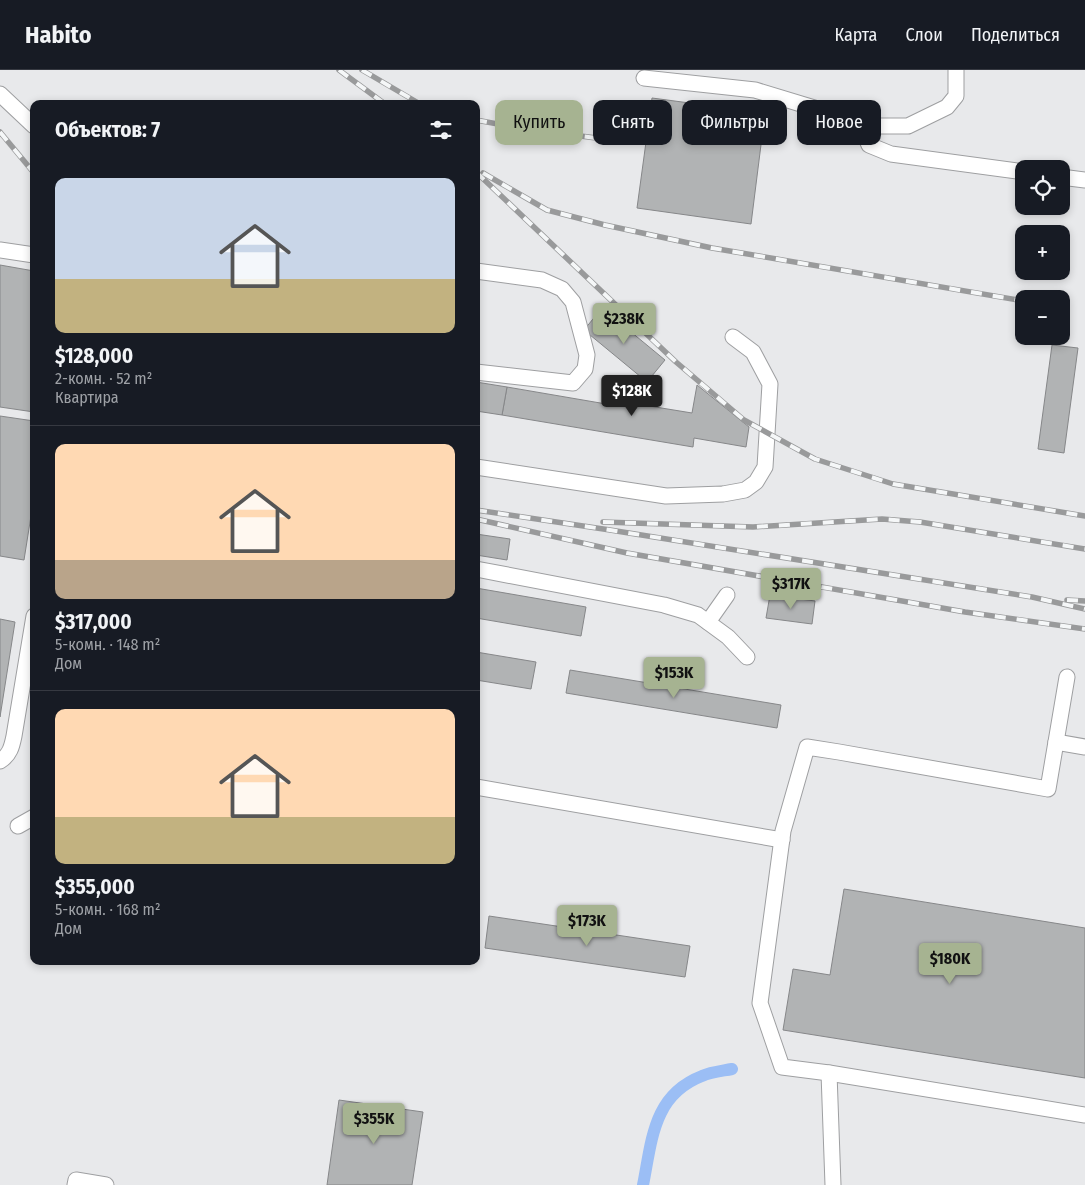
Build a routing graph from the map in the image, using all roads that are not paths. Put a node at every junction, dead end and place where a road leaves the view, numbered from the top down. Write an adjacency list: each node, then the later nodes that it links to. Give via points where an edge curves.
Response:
1 (956, 70): 6 (lane, via 956,96 947,107 908,126)
2 (644, 78): 4 (lane, via 755,90)
3 (0, 94): 5 (lane)
4 (797, 103)
5 (30, 122)
6 (881, 126)
7 (869, 145): 8 (lane, via 891,154)
8 (1015, 171)
9 (1070, 178): 10 (lane)
10 (1085, 180)
11 (0, 250): 12 (lane)
12 (30, 254)
13 (480, 272): 15 (lane, via 542,280 562,289 573,302 587,355 585,369 573,383)
14 (734, 337): 16 (lane, via 753,352 770,384 765,467 756,482 745,490 666,496)
15 (480, 372)
16 (480, 468)
17 (480, 570): 19 (lane, via 664,605 698,615)
18 (727, 595): 19 (lane)
19 (708, 622): 21 (lane)
20 (30, 640): 25 (lane, via 11,750)
21 (747, 657)
22 (1066, 677): 23 (lane)
23 (1056, 742): 24 (lane); 29 (lane, via 1048,789 807,748)
24 (1085, 747)
25 (0, 761)
26 (480, 787): 29 (lane)
27 (30, 819): 28 (lane)
28 (18, 826)
29 (782, 840): 30 (lane, via 760,1003 782,1067)
30 (829, 1073): 31 (lane); 34 (lane)
31 (1085, 1115)
32 (75, 1185): 33 (lane, via 76,1180)
33 (106, 1185)
34 (833, 1185)

